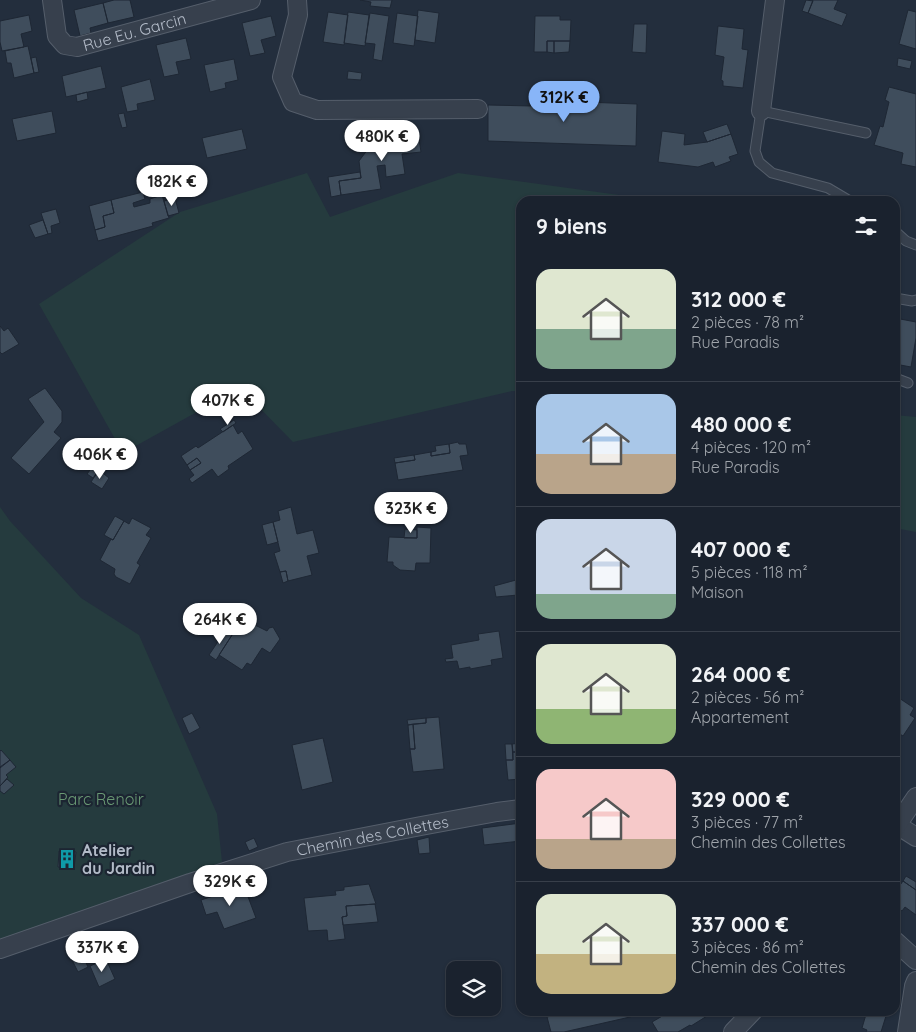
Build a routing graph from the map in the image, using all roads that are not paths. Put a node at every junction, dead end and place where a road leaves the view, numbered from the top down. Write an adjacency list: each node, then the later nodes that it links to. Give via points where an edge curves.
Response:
1 (52, 0): 2 (street, Rue Eu. Garcin, via 57,36 65,46 77,47)
2 (251, 0)
3 (297, 0): 5 (street, via 298,15 282,77 293,102 317,110)
4 (775, 0): 6 (street)
5 (478, 109)
6 (761, 111): 7 (lane); 8 (lane, via 755,151 759,162 772,173 828,188)
7 (866, 133)
8 (842, 196)
9 (900, 235): 10 (lane)
10 (916, 245)
11 (900, 299): 12 (lane)
12 (916, 300)
13 (900, 380): 14 (lane)
14 (908, 383)
15 (916, 797): 17 (street)
16 (516, 810): 21 (street, Chemin des Collettes, via 287,852)
17 (900, 820)
18 (900, 828): 19 (street)
19 (916, 837)
20 (900, 946): 22 (street)
21 (0, 949)
22 (916, 960)
23 (916, 981): 26 (street)
24 (748, 1016): 25 (street)
25 (733, 1032)
26 (907, 1032)

